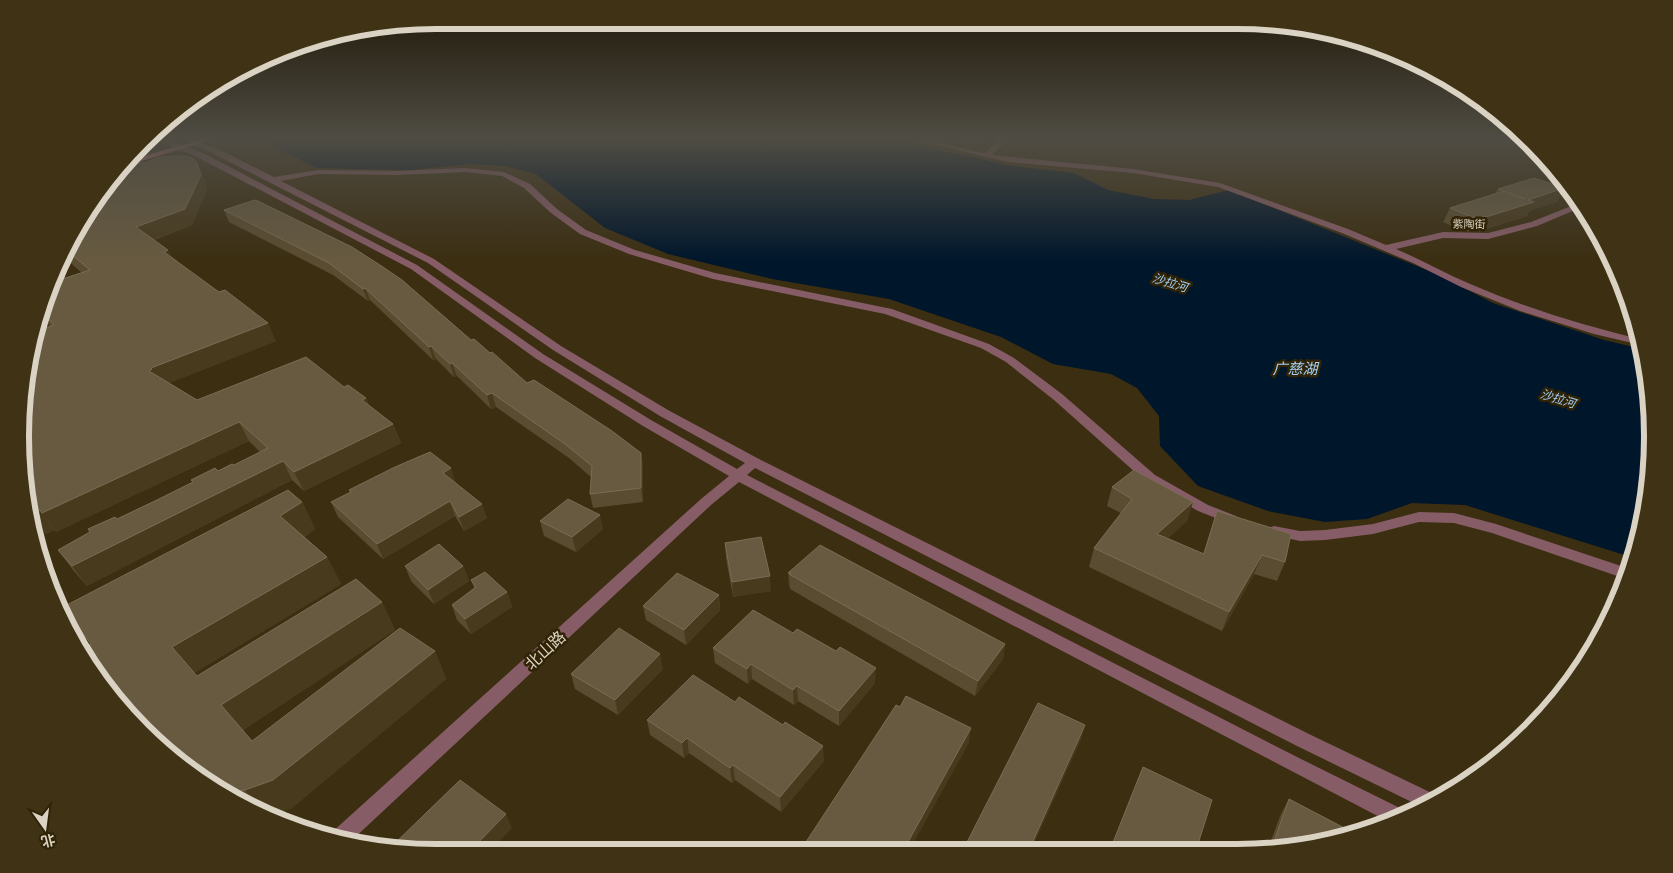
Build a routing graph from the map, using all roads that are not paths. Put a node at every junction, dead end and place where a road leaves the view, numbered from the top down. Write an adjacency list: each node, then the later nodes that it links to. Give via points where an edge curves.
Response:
1 (253, 180): 9 (street, via 414,267 572,378)
2 (274, 180): 8 (street, via 430,261 557,348 664,413)
3 (518, 180): 10 (street, via 583,232 632,252 713,276 888,311 985,346 1010,360 1058,397 1150,478 1203,508)
4 (1192, 180): 6 (street, via 1234,189)
5 (1574, 207): 6 (street, 紫陶街, via 1534,224 1488,236 1443,235)
6 (1384, 248): 7 (street, via 1524,309)
7 (1632, 340)
8 (754, 462): 9 (street, 北山路); 13 (street)
9 (739, 475): 14 (street); 15 (street, 北山路)
10 (1240, 521)
11 (1265, 529): 12 (street, via 1300,536 1325,535 1372,529 1419,517 1454,518)
12 (1621, 572)
13 (1424, 798)
14 (1392, 813)
15 (345, 833)

